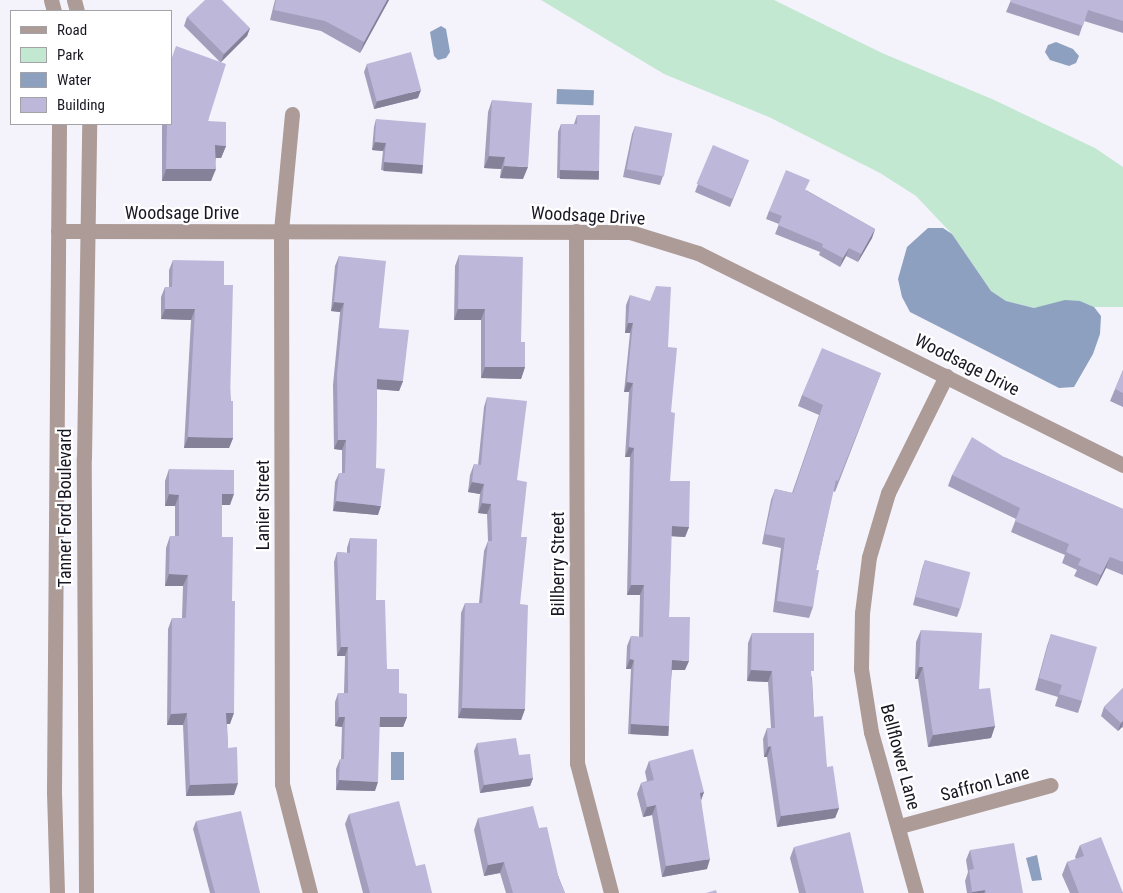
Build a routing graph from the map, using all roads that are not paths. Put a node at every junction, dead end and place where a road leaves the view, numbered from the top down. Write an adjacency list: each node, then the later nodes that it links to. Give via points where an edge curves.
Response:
1 (292, 114): 7 (street, Lanier Street)
2 (59, 125): 4 (street, Tanner Ford Boulevard)
3 (89, 125): 6 (street, Tanner Ford Boulevard)
4 (58, 231): 6 (street, Woodsage Drive); 12 (street, Tanner Ford Boulevard, via 54,773)
5 (576, 231): 7 (street, Woodsage Drive); 8 (street, Woodsage Drive, via 630,232 698,252); 15 (street, Billberry Street, via 577,763)
6 (88, 232): 7 (street, Woodsage Drive); 13 (street, Tanner Ford Boulevard, via 84,458)
7 (281, 232): 14 (street, Lanier Street, via 282,784)
8 (946, 376): 9 (street, Woodsage Drive); 11 (street, Bellflower Lane, via 888,494 869,556 862,613 861,669 871,732)
9 (1123, 465)
10 (1051, 785): 11 (street, Saffron Lane)
11 (900, 826): 16 (street, Bellflower Lane)
12 (57, 893)
13 (86, 893)
14 (310, 893)
15 (611, 893)
16 (916, 893)

